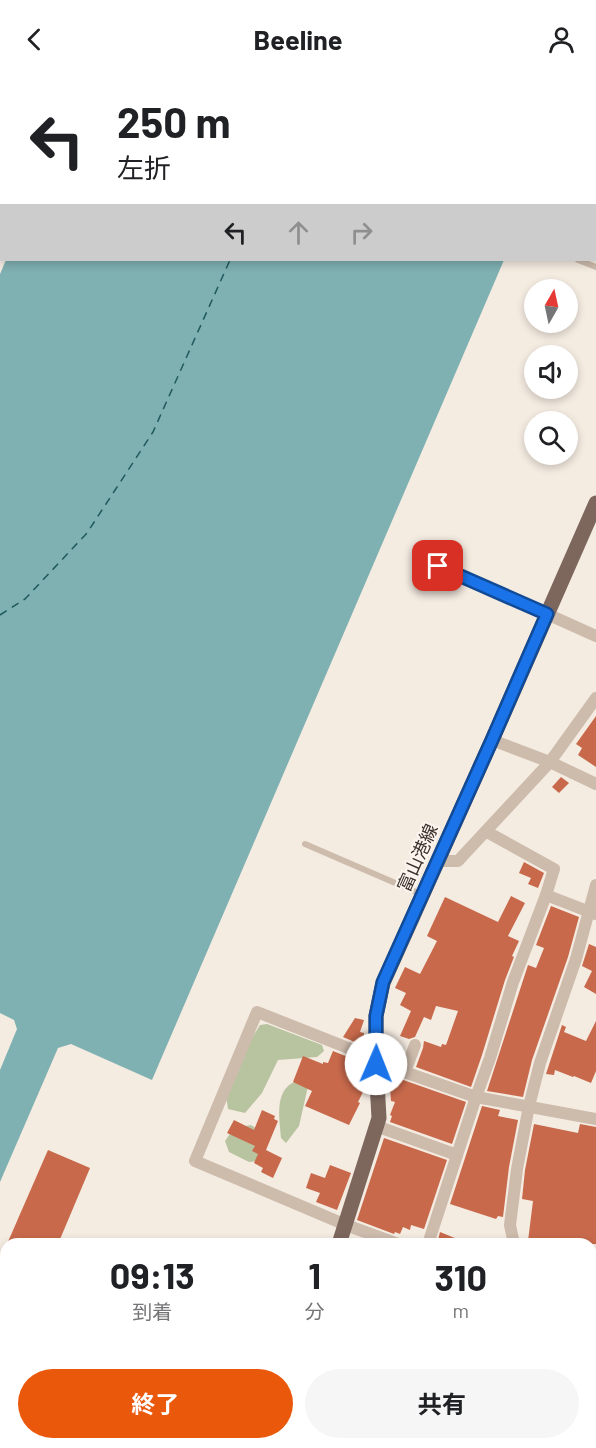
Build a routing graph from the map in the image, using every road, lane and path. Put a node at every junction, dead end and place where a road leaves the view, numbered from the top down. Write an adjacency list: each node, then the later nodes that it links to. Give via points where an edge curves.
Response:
1 (581, 261): 2 (lane)
2 (596, 267)
3 (596, 503): 5 (main road, 富山港線)
4 (438, 566): 5 (lane)
5 (547, 614): 6 (street); 8 (main road, 富山港線)
6 (596, 636)
7 (596, 698): 9 (street)
8 (492, 740): 9 (street); 13 (main road, 富山港線)
9 (550, 762): 10 (street); 11 (street)
10 (596, 784)
11 (487, 832): 13 (street, via 458,861); 16 (street, via 554,869)
12 (305, 844): 15 (lane)
13 (438, 861): 15 (main road, 富山港線)
14 (596, 885): 17 (street)
15 (423, 895): 19 (main road, 富山港線, via 383,982 376,1016)
16 (546, 895): 17 (street); 21 (street)
17 (593, 913): 22 (street, via 540,1063)
18 (415, 1045): 20 (street)
19 (376, 1061): 20 (street); 24 (main road, 富山港線); 26 (street, via 257,1012 195,1161)
20 (405, 1072): 21 (street)
21 (476, 1097): 22 (street); 25 (street)
22 (529, 1106): 23 (street); 30 (street, via 510,1225)
23 (596, 1119)
24 (376, 1126): 25 (street); 26 (main road, 富山港線)
25 (457, 1155): 29 (street)
26 (346, 1225): 27 (main road, 富山港線); 28 (street)
27 (341, 1238)
28 (382, 1238)
29 (430, 1238)
30 (513, 1238)

